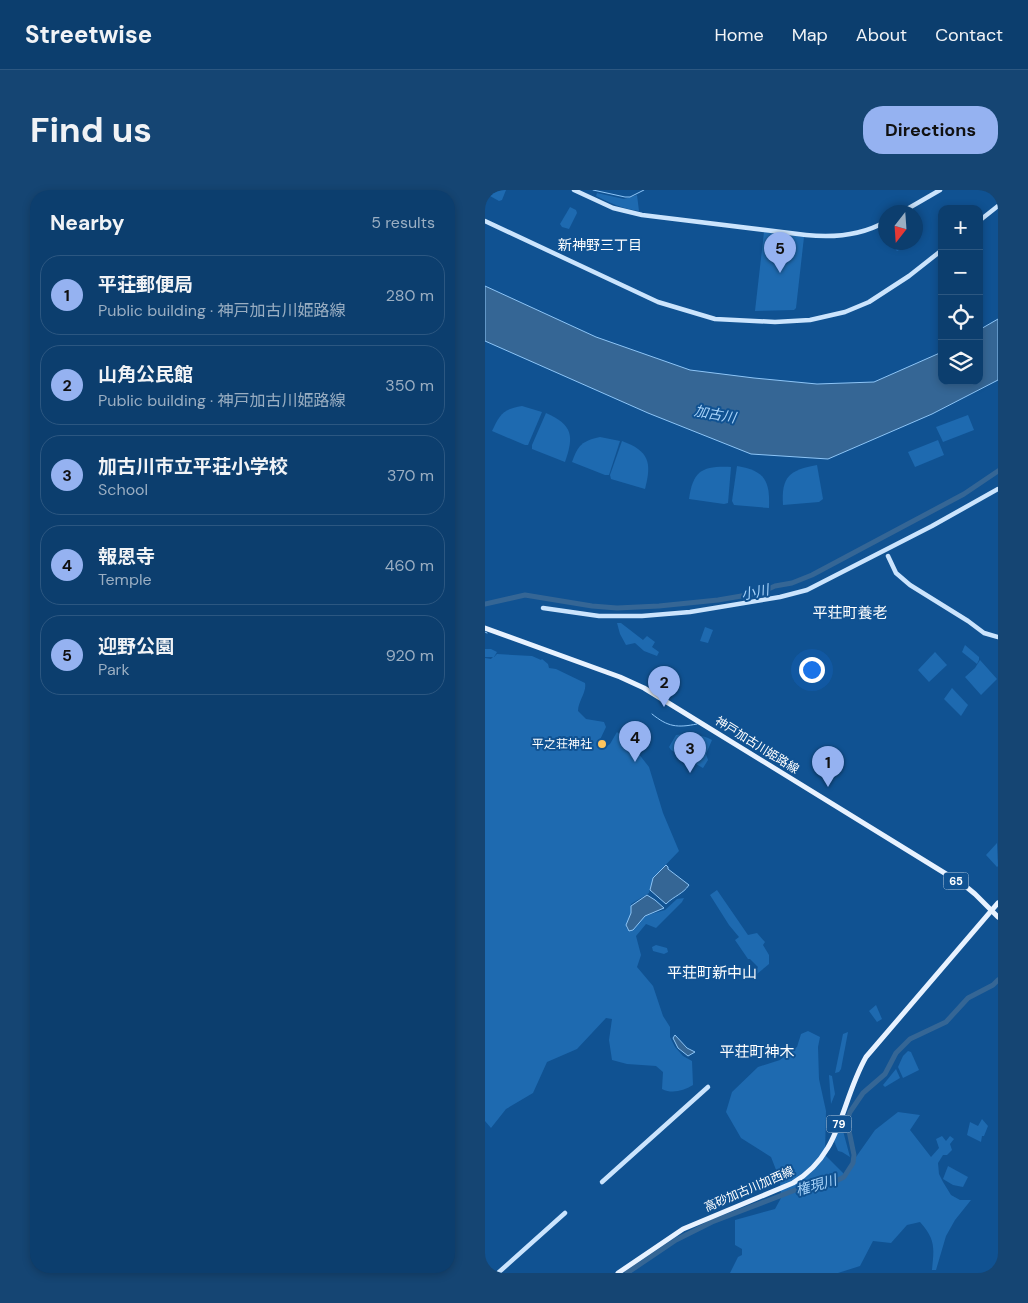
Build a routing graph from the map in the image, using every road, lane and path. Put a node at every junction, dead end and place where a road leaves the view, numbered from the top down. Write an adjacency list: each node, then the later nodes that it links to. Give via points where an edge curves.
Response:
1 (574, 190): 7 (street, via 613,208 642,215 824,237 845,236)
2 (941, 190): 3 (street)
3 (914, 205)
4 (998, 206): 5 (street)
5 (983, 218)
6 (485, 222): 8 (street, via 658,302 715,319 775,322 811,320 845,312 869,302 901,282)
7 (878, 225)
8 (938, 253)
9 (998, 488): 11 (street, via 807,590 690,612 642,616 599,616)
10 (888, 556): 13 (street, via 896,573 909,585 984,633)
11 (543, 608)
12 (485, 628): 15 (main road, 神戸加古川姫路線 / 65, via 644,688 964,885)
13 (998, 637)
14 (998, 903): 15 (main road, 高砂加古川加西線 / 79)
15 (993, 910): 16 (main road, 神戸加古川姫路線 / 65); 21 (main road, 高砂加古川加西線 / 79, via 866,1057 834,1139 817,1165 793,1183 683,1228)
16 (998, 916)
17 (708, 1087): 18 (street)
18 (602, 1182)
19 (565, 1213): 20 (street)
20 (498, 1273)
21 (618, 1273)

